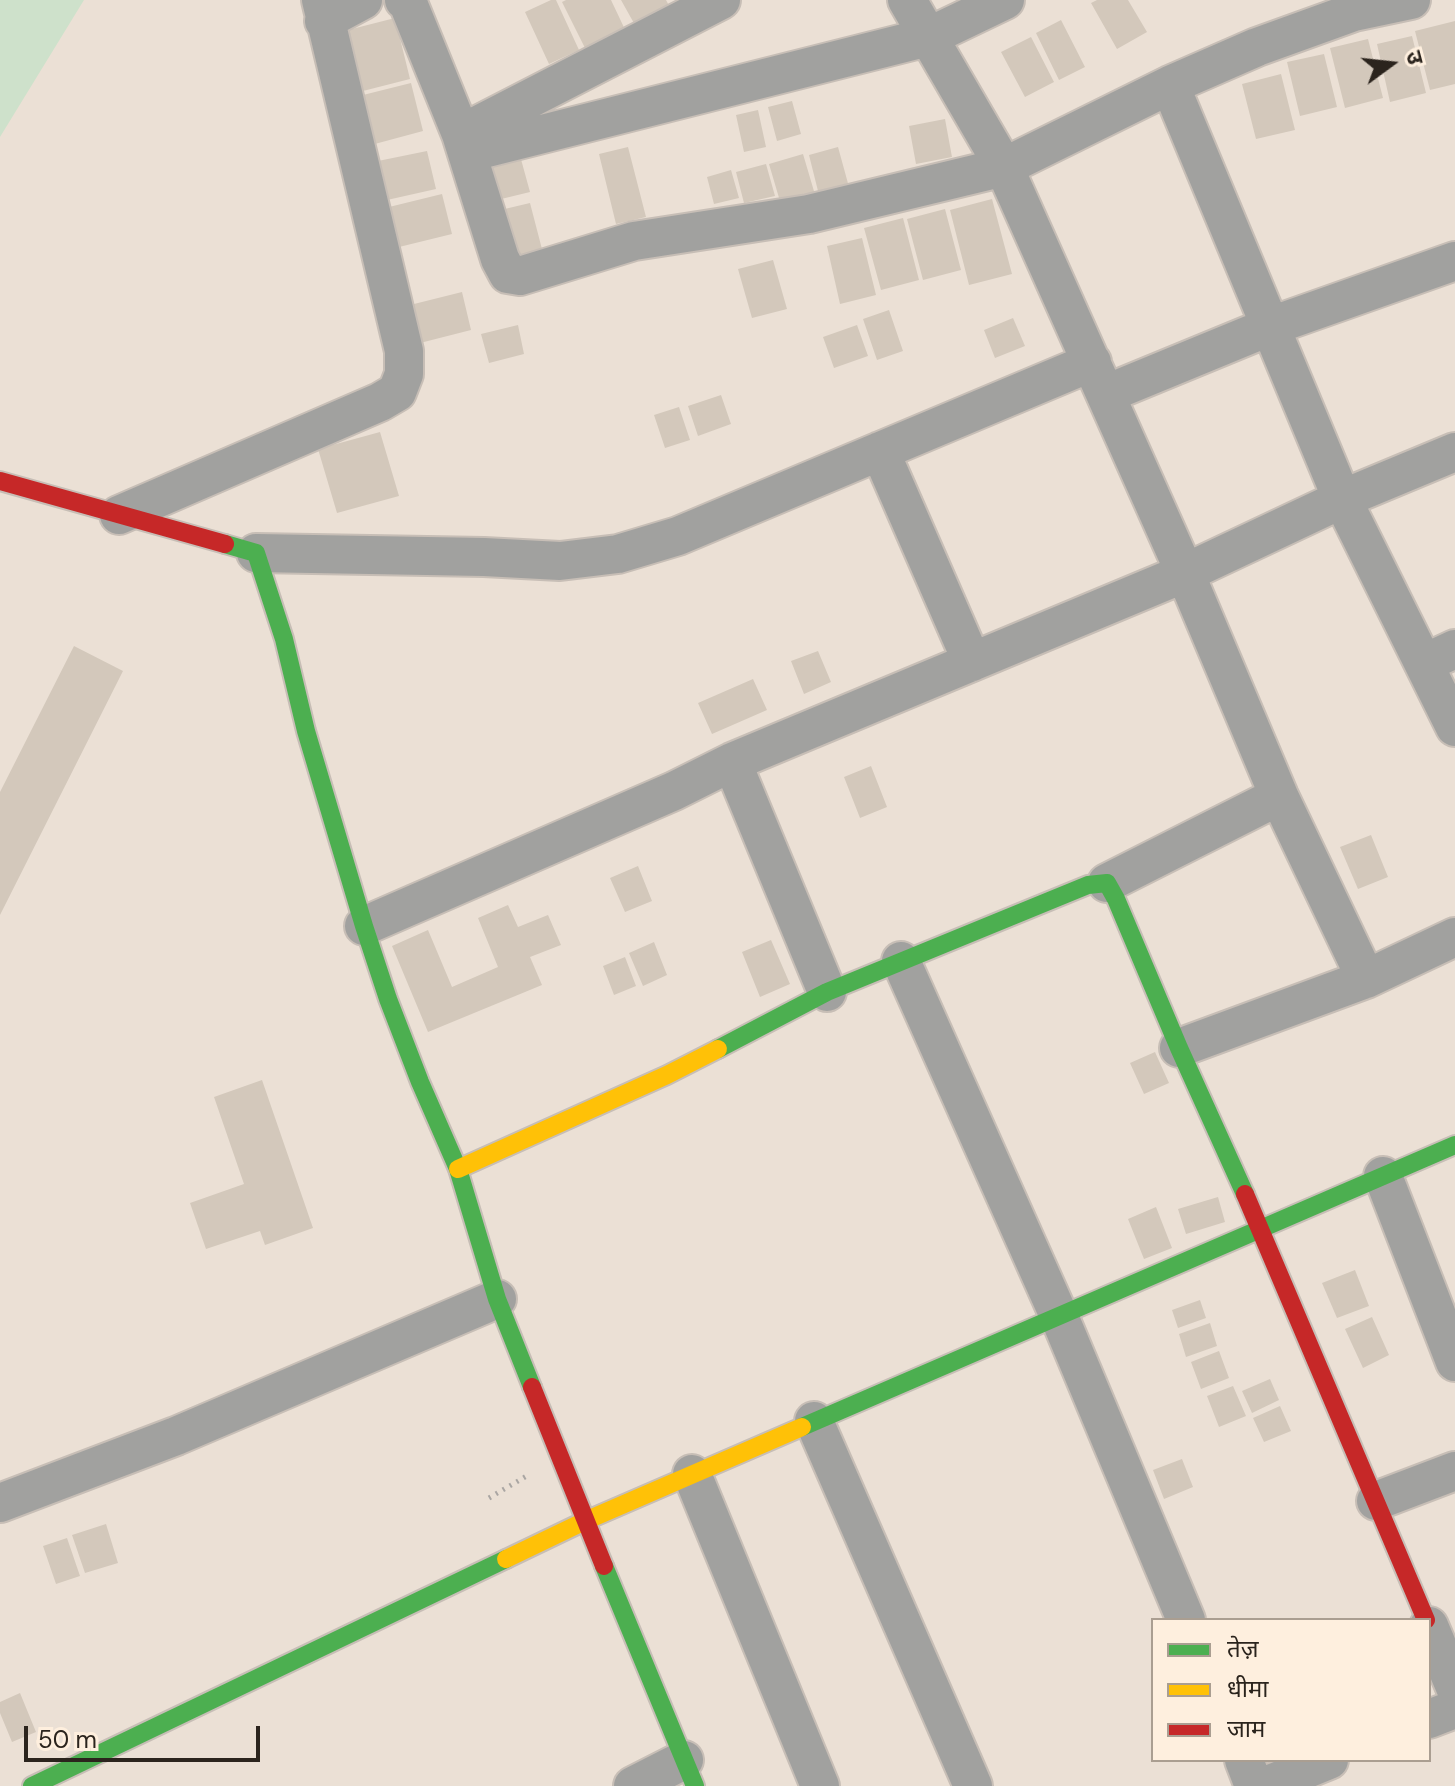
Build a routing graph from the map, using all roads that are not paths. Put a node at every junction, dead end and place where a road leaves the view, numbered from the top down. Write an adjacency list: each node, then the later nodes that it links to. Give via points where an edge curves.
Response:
1 (363, 0): 7 (street)
2 (404, 0): 10 (street)
3 (721, 0): 10 (street)
4 (907, 0): 8 (street)
5 (1005, 0): 8 (street)
6 (1411, 0): 9 (street, via 1354,12)
7 (323, 10): 19 (street, via 404,351 397,392)
8 (928, 37): 10 (street); 11 (street)
9 (1170, 85): 11 (street); 13 (street)
10 (464, 144): 11 (street, via 500,259 508,274 520,276 634,241 809,214)
11 (1004, 167): 14 (street)
12 (1455, 261): 13 (street)
13 (1271, 326): 14 (street); 18 (street)
14 (1099, 378): 15 (street); 21 (street)
15 (880, 451): 20 (street, via 678,536 618,554 560,561); 23 (street)
16 (1455, 452): 18 (street)
17 (0, 481): 19 (street)
18 (1342, 499): 21 (street); 22 (street)
19 (119, 515): 20 (street)
20 (256, 553): 28 (street)
21 (1185, 573): 23 (street); 26 (street)
22 (1440, 656): 24 (street)
23 (972, 662): 25 (street)
24 (1455, 727)
25 (732, 762): 28 (street); 32 (street)
26 (1279, 796): 27 (street); 31 (street)
27 (1107, 883): 30 (street, via 1088,885); 33 (street)
28 (364, 926): 35 (street, via 415,1069)
29 (1455, 937): 31 (street)
30 (901, 961): 32 (street); 39 (street)
31 (1366, 979): 33 (street)
32 (827, 992): 35 (street, via 667,1075)
33 (1179, 1048): 37 (street)
34 (1455, 1145): 36 (street)
35 (458, 1169): 38 (street)
36 (1383, 1176): 37 (street); 40 (street)
37 (1261, 1229): 39 (street); 44 (street)
38 (497, 1299): 45 (street, via 176,1436); 46 (street)
39 (1059, 1316): 41 (street); 47 (street)
40 (1455, 1362)
41 (814, 1421): 43 (street); 58 (street)
42 (1455, 1471): 44 (street)
43 (692, 1474): 46 (street); 57 (street)
44 (1376, 1501): 48 (street)
45 (0, 1503)
46 (585, 1521): 54 (street); 55 (street)
47 (1185, 1618)
48 (1425, 1618)
49 (1431, 1631): 50 (street)
50 (1454, 1686): 51 (street)
51 (1431, 1716)
52 (1245, 1762): 59 (street)
53 (1324, 1762): 60 (street)
54 (690, 1773): 56 (street)
55 (32, 1786)
56 (633, 1786)
57 (820, 1786)
58 (973, 1786)
59 (1254, 1786)
60 (1265, 1786)

